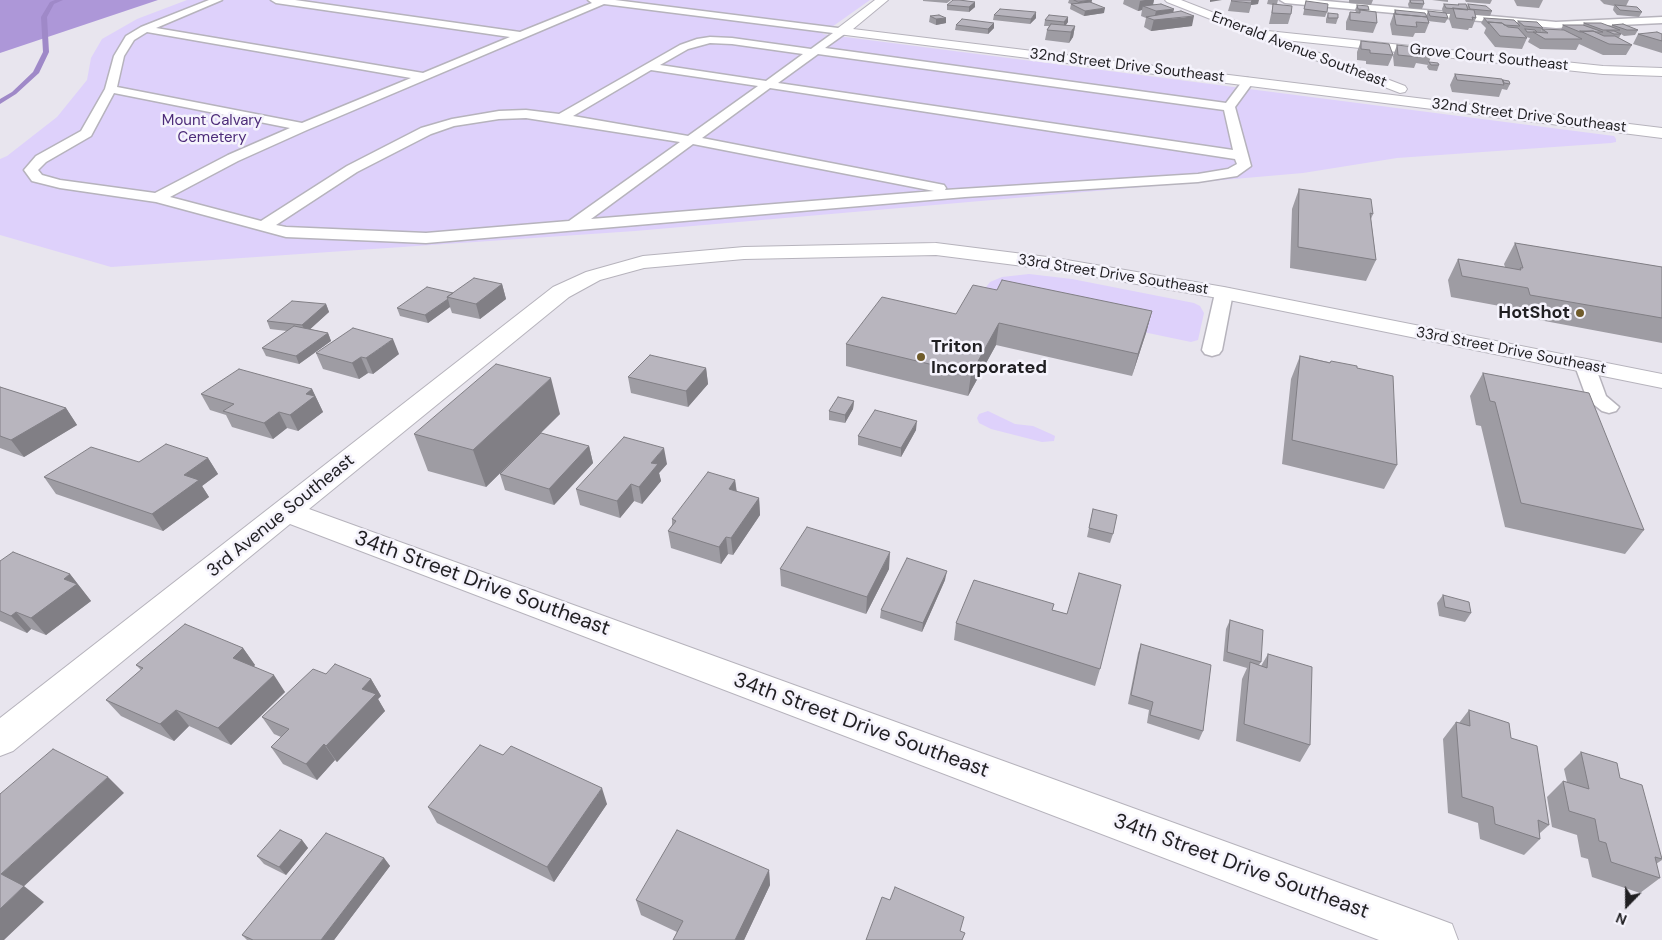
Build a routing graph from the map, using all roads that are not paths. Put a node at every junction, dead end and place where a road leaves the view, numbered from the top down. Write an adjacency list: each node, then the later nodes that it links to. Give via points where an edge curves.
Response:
1 (217, 0): 8 (lane)
2 (276, 0): 11 (lane)
3 (882, 0): 9 (street)
4 (1171, 0): 10 (street, Emerald Avenue Southeast)
5 (1285, 0): 7 (lane, via 1556,25)
6 (598, 1): 9 (lane, 32nd Street Drive Southeast); 11 (lane)
7 (1662, 20)
8 (145, 29): 15 (lane); 18 (lane, via 130,38 119,56)
9 (842, 31): 12 (lane); 16 (street, 32nd Street Drive Southeast)
10 (1256, 33): 14 (street, Grove Court Southeast, via 1603,70); 19 (street, Emerald Avenue Southeast, via 1405,91)
11 (520, 36): 15 (lane)
12 (813, 51): 13 (lane, via 710,40 684,47); 17 (lane); 20 (lane)
13 (651, 67): 17 (lane); 21 (lane)
14 (1662, 72)
15 (422, 76): 22 (lane)
16 (1248, 81): 19 (street, 32nd Street Drive Southeast); 20 (lane)
17 (765, 84): 24 (lane); 25 (lane)
18 (111, 88): 22 (lane); 27 (lane, via 86,133 41,159 31,170 37,178 60,184)
19 (1426, 103): 23 (street, 32nd Street Drive Southeast)
20 (1228, 107): 25 (lane)
21 (561, 118): 24 (lane); 29 (lane, via 500,114 426,131 352,169)
22 (303, 127): 27 (lane, via 233,158)
23 (1662, 133)
24 (691, 140): 26 (lane); 28 (lane)
25 (1243, 156): 26 (lane, via 1244,166 1232,173 1198,178)
26 (965, 192): 28 (lane)
27 (157, 198): 29 (lane)
28 (573, 225): 29 (lane, via 426,238 286,232)
29 (263, 226)
30 (562, 292): 31 (street, 33rd Street Drive Southeast, via 594,276 642,262 744,253 936,249 1054,264); 36 (street, 3rd Avenue Southeast)
31 (1224, 293): 32 (lane); 33 (street, 33rd Street Drive Southeast)
32 (1212, 350)
33 (1584, 366): 34 (street, 33rd Street Drive Southeast); 35 (lane, via 1597,399)
34 (1662, 382)
35 (1609, 407)
36 (287, 512): 37 (street, 3rd Avenue Southeast); 38 (street, 34th Street Drive Southeast)
37 (0, 740)
38 (1436, 940)

